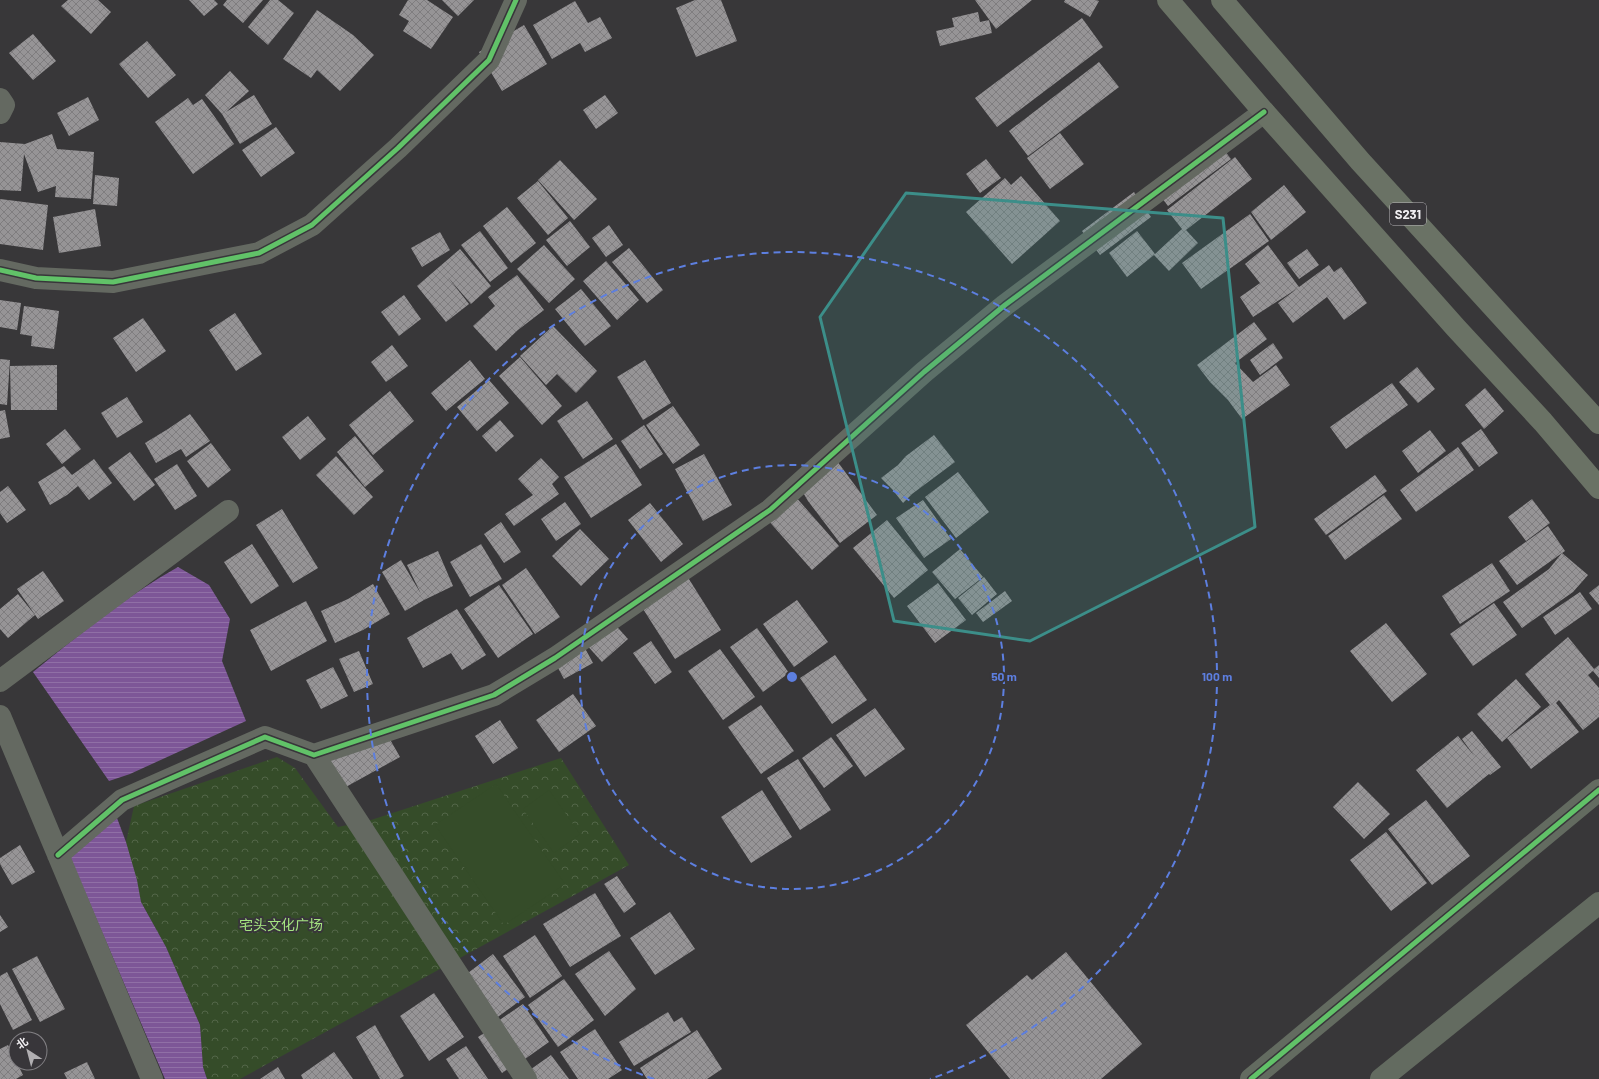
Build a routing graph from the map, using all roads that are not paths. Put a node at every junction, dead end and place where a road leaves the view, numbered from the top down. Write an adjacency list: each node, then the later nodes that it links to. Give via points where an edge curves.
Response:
1 (516, 0): 7 (street, via 489,60 398,148 312,225 259,253 113,282 36,278)
2 (1168, 0): 5 (main road)
3 (1222, 0): 8 (main road, S231, via 1360,161)
4 (0, 99): 6 (street, via 4,105)
5 (1264, 112): 9 (main road, via 1456,328 1544,422); 13 (street, via 1005,305 924,372 770,510 555,658 494,695)
6 (0, 113)
7 (0, 270)
8 (1599, 423)
9 (1599, 488)
10 (228, 511): 11 (street)
11 (0, 681)
12 (0, 716): 15 (street)
13 (314, 755): 15 (street, via 265,737 122,800); 18 (street)
14 (1599, 790): 19 (street)
15 (58, 855): 17 (street)
16 (1599, 903): 20 (street)
17 (152, 1079)
18 (526, 1079)
19 (1251, 1079)
20 (1382, 1079)

